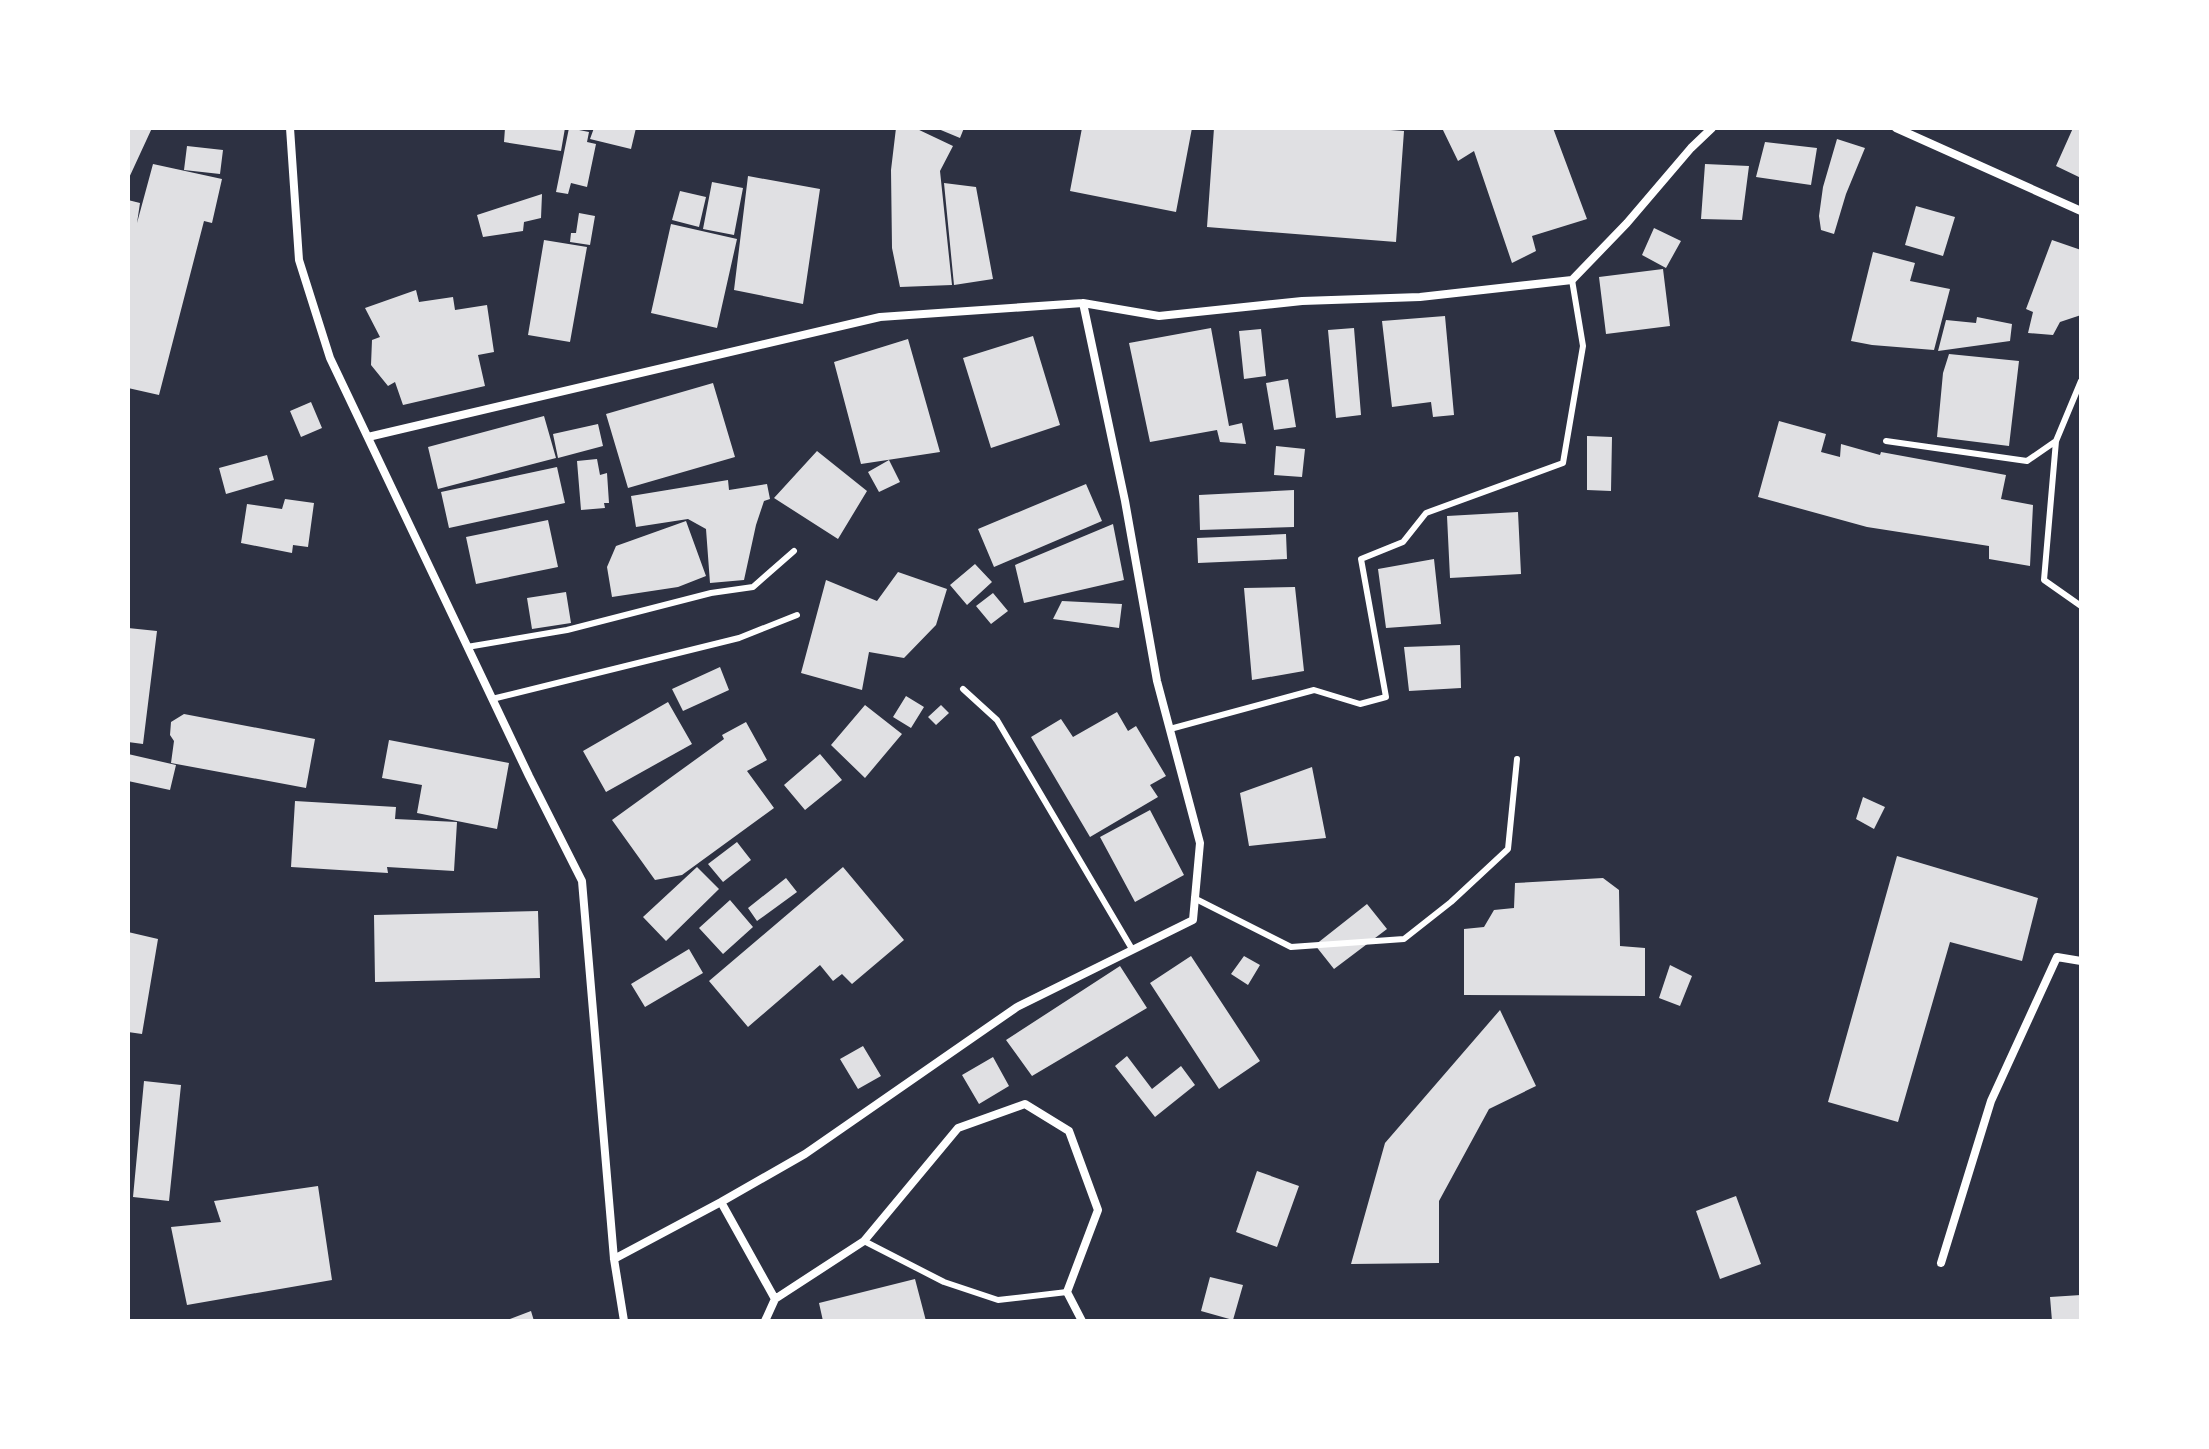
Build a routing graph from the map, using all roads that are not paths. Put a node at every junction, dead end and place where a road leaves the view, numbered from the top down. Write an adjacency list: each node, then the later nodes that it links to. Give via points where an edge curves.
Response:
1 (290, 128): 8 (street, via 299,260 330,358)
2 (1712, 128): 5 (street)
3 (1896, 128): 4 (street)
4 (2081, 211)
5 (1572, 280): 6 (street, via 1159,316); 17 (lane, via 1583,346 1563,463 1426,513 1403,542 1361,559 1386,697 1360,704 1314,690)
6 (1083, 303): 8 (street, via 880,317); 17 (street)
7 (2081, 381): 10 (lane)
8 (368, 437): 14 (street)
9 (1886, 441): 10 (lane, via 2027,461)
10 (2056, 441): 12 (lane, via 2044,580)
11 (794, 551): 14 (lane, via 753,587)
12 (2081, 606)
13 (797, 615): 16 (lane, via 739,638)
14 (467, 647): 16 (street)
15 (963, 689): 20 (lane, via 997,720)
16 (492, 699): 24 (street, via 582,881)
17 (1170, 729): 19 (street, via 1200,843)
18 (1517, 759): 19 (lane, via 1508,849 1404,939 1291,947)
19 (1194, 898): 20 (street, via 1193,920)
20 (1132, 949): 22 (street, via 1017,1007 805,1154)
21 (2081, 961): 25 (street, via 2057,957 2050,971 1991,1101)
22 (721, 1202): 24 (street); 27 (street)
23 (864, 1241): 26 (lane, via 944,1282 998,1300); 26 (street, via 958,1128 1025,1104 1069,1131 1098,1210); 27 (street)
24 (614, 1259): 28 (street)
25 (1941, 1263)
26 (1067, 1292): 30 (street)
27 (775, 1299): 29 (street)
28 (624, 1321)
29 (765, 1321)
30 (1082, 1321)

